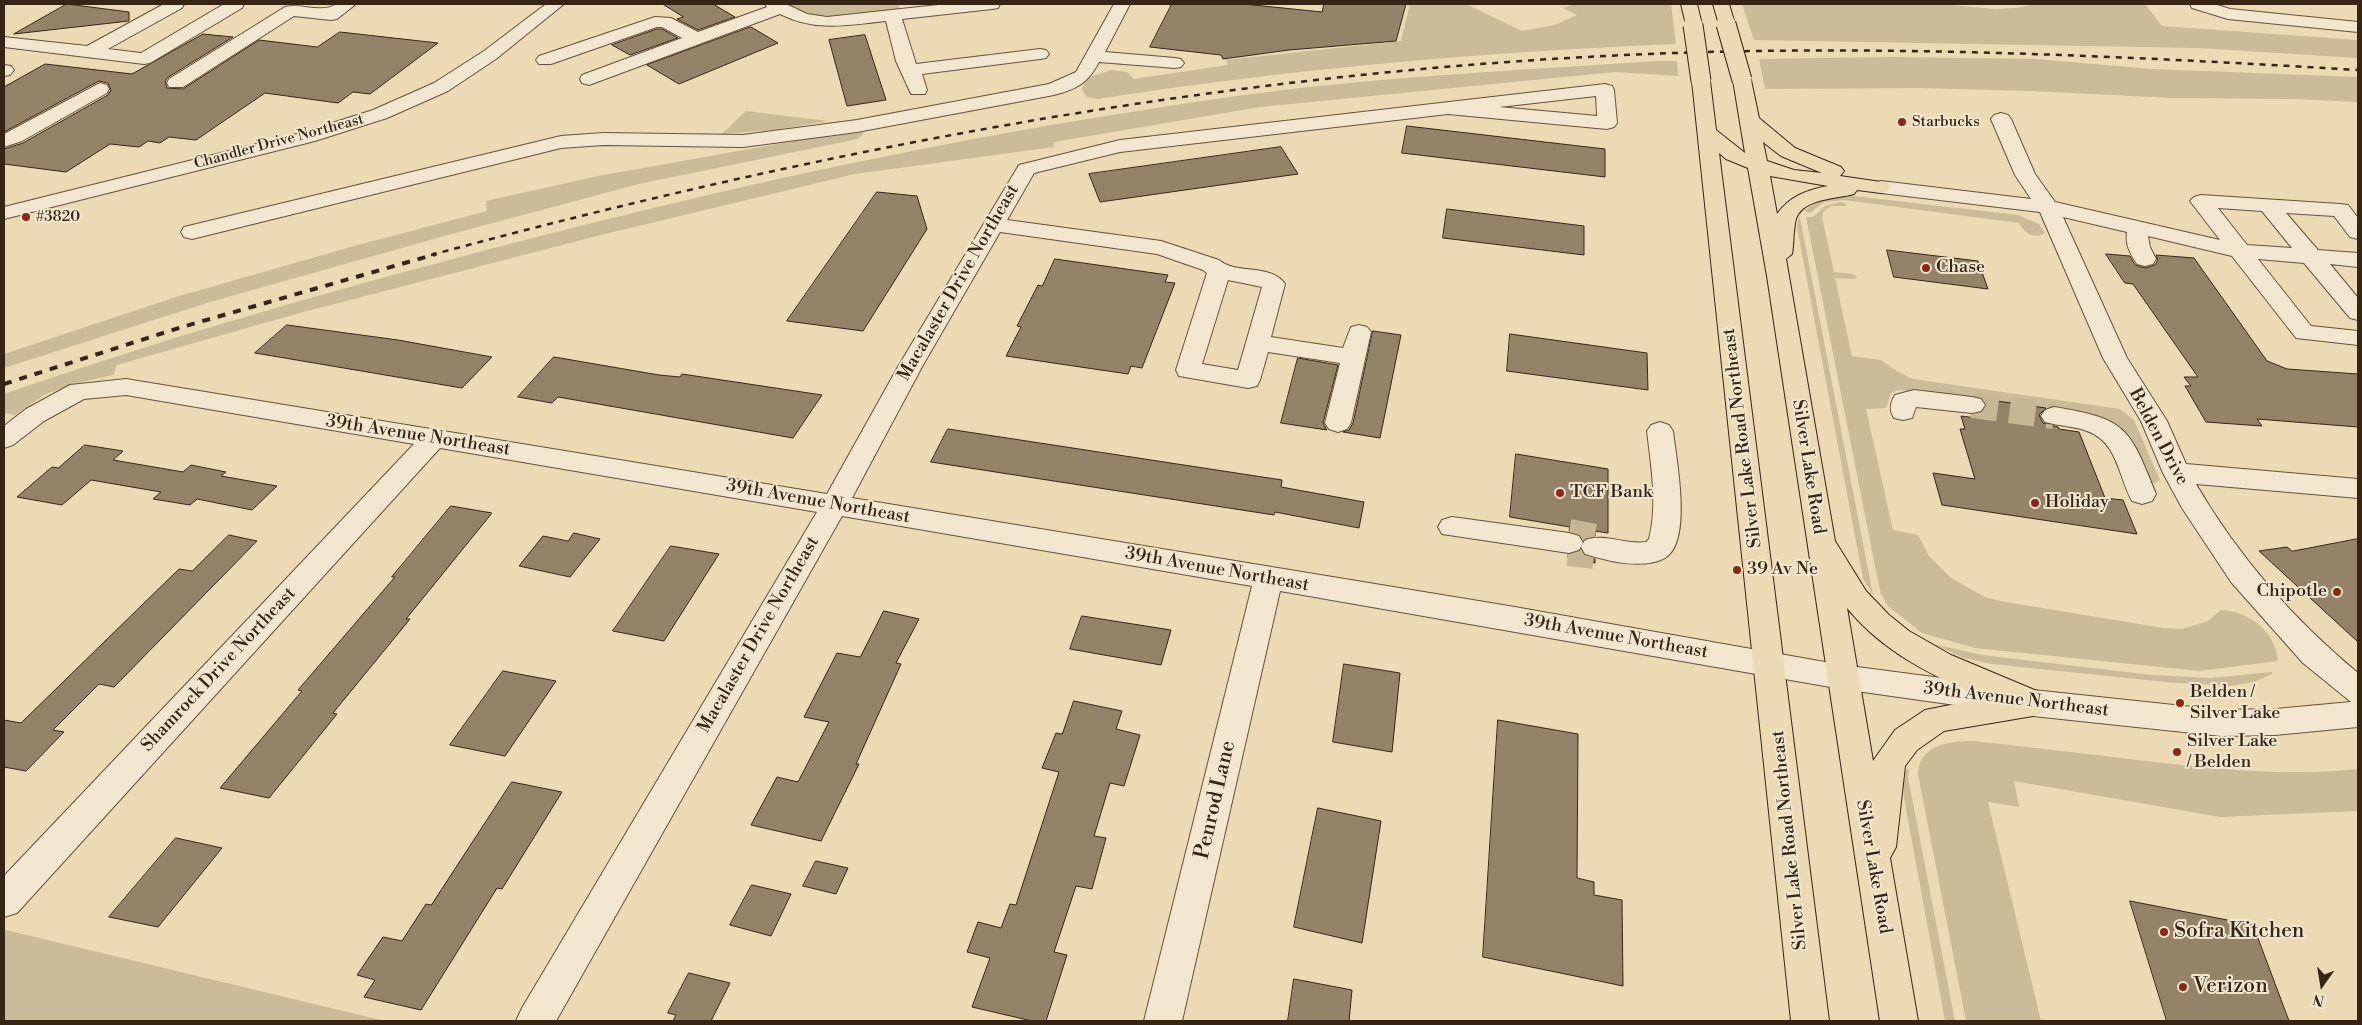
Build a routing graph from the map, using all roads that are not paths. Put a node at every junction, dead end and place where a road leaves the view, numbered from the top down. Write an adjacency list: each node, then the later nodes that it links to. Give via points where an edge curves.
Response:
1 (176, 4): 15 (street)
2 (236, 4): 15 (street, via 144,59)
3 (348, 4): 22 (street, via 331,15 291,11)
4 (550, 4): 34 (street, Chandler Drive Northeast, via 490,55 441,87 380,114 308,137)
5 (992, 4): 11 (street)
6 (1121, 4): 17 (street)
7 (1689, 4): 28 (main road, Silver Lake Road Northeast, bridge)
8 (1721, 4): 27 (main road, Silver Lake Road, bridge)
9 (2198, 4): 12 (street, via 2228,14)
10 (777, 6): 11 (street, via 803,19 827,22); 13 (street)
11 (893, 16): 20 (street)
12 (2358, 26)
13 (697, 39): 18 (street, via 666,22 654,22); 21 (street)
14 (4, 42): 15 (street)
15 (90, 52)
16 (1040, 54): 20 (street)
17 (1092, 56): 19 (street); 37 (street, via 1083,75 1054,89 857,126 743,141 603,139 561,142)
18 (545, 60)
19 (1175, 63)
20 (911, 70): 24 (street)
21 (589, 80)
22 (176, 83)
23 (100, 89): 29 (street, via 16,138)
24 (918, 90)
25 (1448, 108): 25 (street, via 1458,109 1606,123 1605,90); 35 (street, Macalaster Drive Northeast, via 1120,146 1026,169)
26 (2001, 119): 33 (street, Belden Drive, via 2025,176)
27 (1750, 121): 30 (main road, Silver Lake Road); 31 (main road, via 1794,156)
28 (1707, 132): 30 (main road, via 1733,155); 64 (main road, Silver Lake Road Northeast)
29 (4, 141)
30 (1757, 164): 31 (main road, via 1794,176); 44 (main road, Silver Lake Road)
31 (1881, 187): 33 (street); 44 (main road, via 1830,192 1800,203 1787,215)
32 (2268, 205): 38 (street, via 2340,210); 39 (street, via 2201,201); 40 (street)
33 (2048, 207): 36 (street); 57 (street, Belden Drive, via 2115,358 2154,421)
34 (4, 213)
35 (993, 225): 43 (street, via 1161,248 1212,265); 60 (street, Macalaster Drive Northeast)
36 (2138, 228): 39 (street); 41 (street, via 2137,247)
37 (192, 232)
38 (2358, 232)
39 (2240, 251): 40 (street); 47 (street, via 2304,333)
40 (2311, 256): 42 (street); 45 (street)
41 (2145, 259)
42 (2358, 260)
43 (1220, 272): 48 (street, via 1260,278 1274,284); 48 (street, via 1188,370 1248,380)
44 (1778, 276): 62 (main road, Silver Lake Road)
45 (2358, 313)
46 (1359, 332): 49 (street)
47 (2358, 338)
48 (1258, 342): 49 (street)
49 (1353, 357): 53 (street)
50 (1972, 405): 51 (street, via 1914,398 1904,401)
51 (1903, 412)
52 (2054, 416): 59 (street, via 2090,422 2112,432 2122,441)
53 (1338, 424)
54 (1660, 431): 61 (street, via 1668,523 1663,544 1650,552 1624,558 1582,544 1534,545 1521,536)
55 (4, 439): 56 (street, 39th Avenue Northeast, via 35,414 79,391 126,387)
56 (434, 439): 60 (street, 39th Avenue Northeast); 70 (street, Shamrock Drive Northeast)
57 (2176, 473): 58 (street); 66 (street, Belden Drive, via 2242,574 2314,654)
58 (2358, 488)
59 (2142, 494)
60 (834, 504): 63 (street, 39th Avenue Northeast); 71 (street, Macalaster Drive Northeast)
61 (1452, 527)
62 (1820, 538): 65 (main road, Silver Lake Road); 67 (main road, via 1860,604 1891,636 1927,659)
63 (1268, 579): 64 (street, 39th Avenue Northeast); 72 (street, Penrod Lane)
64 (1769, 663): 65 (street, 39th Avenue Northeast); 73 (main road, Silver Lake Road Northeast)
65 (1842, 677): 67 (street, 39th Avenue Northeast); 69 (main road, Silver Lake Road)
66 (2358, 691)
67 (2033, 703): 68 (street, 39th Avenue Northeast, via 2221,722 2275,722); 69 (main road, via 1936,719 1906,740 1889,762)
68 (2358, 714)
69 (1875, 878): 74 (main road, Silver Lake Road)
70 (4, 902)
71 (535, 1021)
72 (1163, 1021)
73 (1810, 1021)
74 (1899, 1021)

